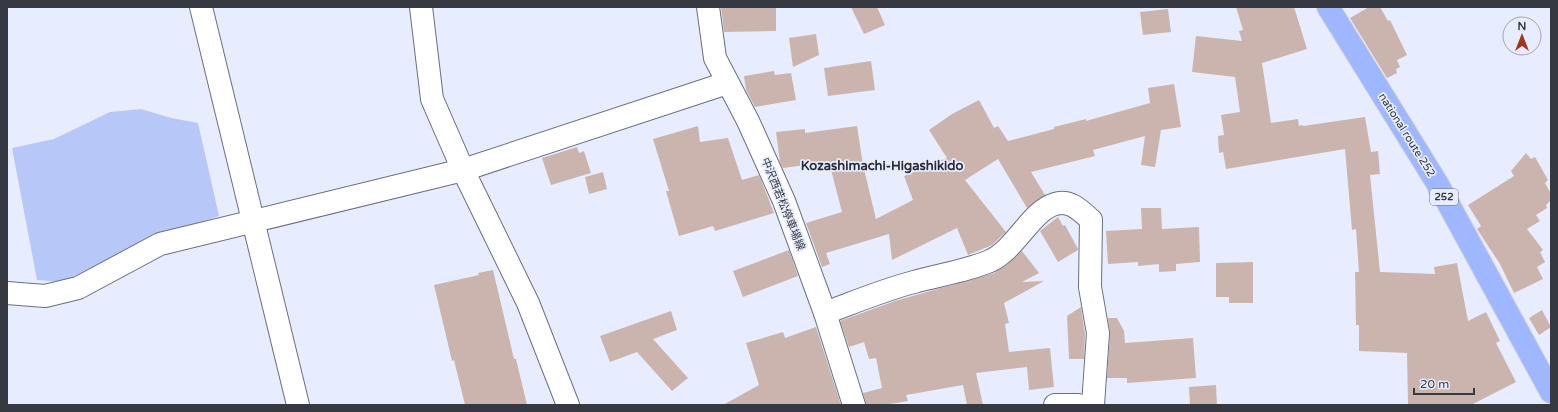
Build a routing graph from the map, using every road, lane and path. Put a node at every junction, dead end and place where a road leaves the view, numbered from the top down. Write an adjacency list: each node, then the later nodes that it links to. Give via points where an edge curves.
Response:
1 (201, 7): 7 (street)
2 (421, 7): 6 (street, via 432,99)
3 (708, 7): 5 (street, 中沢西若松停車場線, via 714,58)
4 (1328, 7): 10 (highway, national route 252 / 252, via 1437,183)
5 (727, 83): 6 (street); 9 (street, 中沢西若松停車場線, via 748,121 784,201)
6 (463, 170): 7 (street); 12 (street, via 528,304)
7 (253, 222): 8 (street, via 160,244 78,288 44,296); 11 (street)
8 (7, 293)
9 (826, 314): 13 (street, 中沢西若松停車場線); 16 (street, via 881,292 990,261 1002,254 1037,215 1054,204 1064,202 1075,206 1091,220 1090,286 1098,333)
10 (1551, 392)
11 (298, 405)
12 (568, 405)
13 (854, 405)
14 (1055, 405): 15 (street)
15 (1078, 405)
16 (1093, 405)

